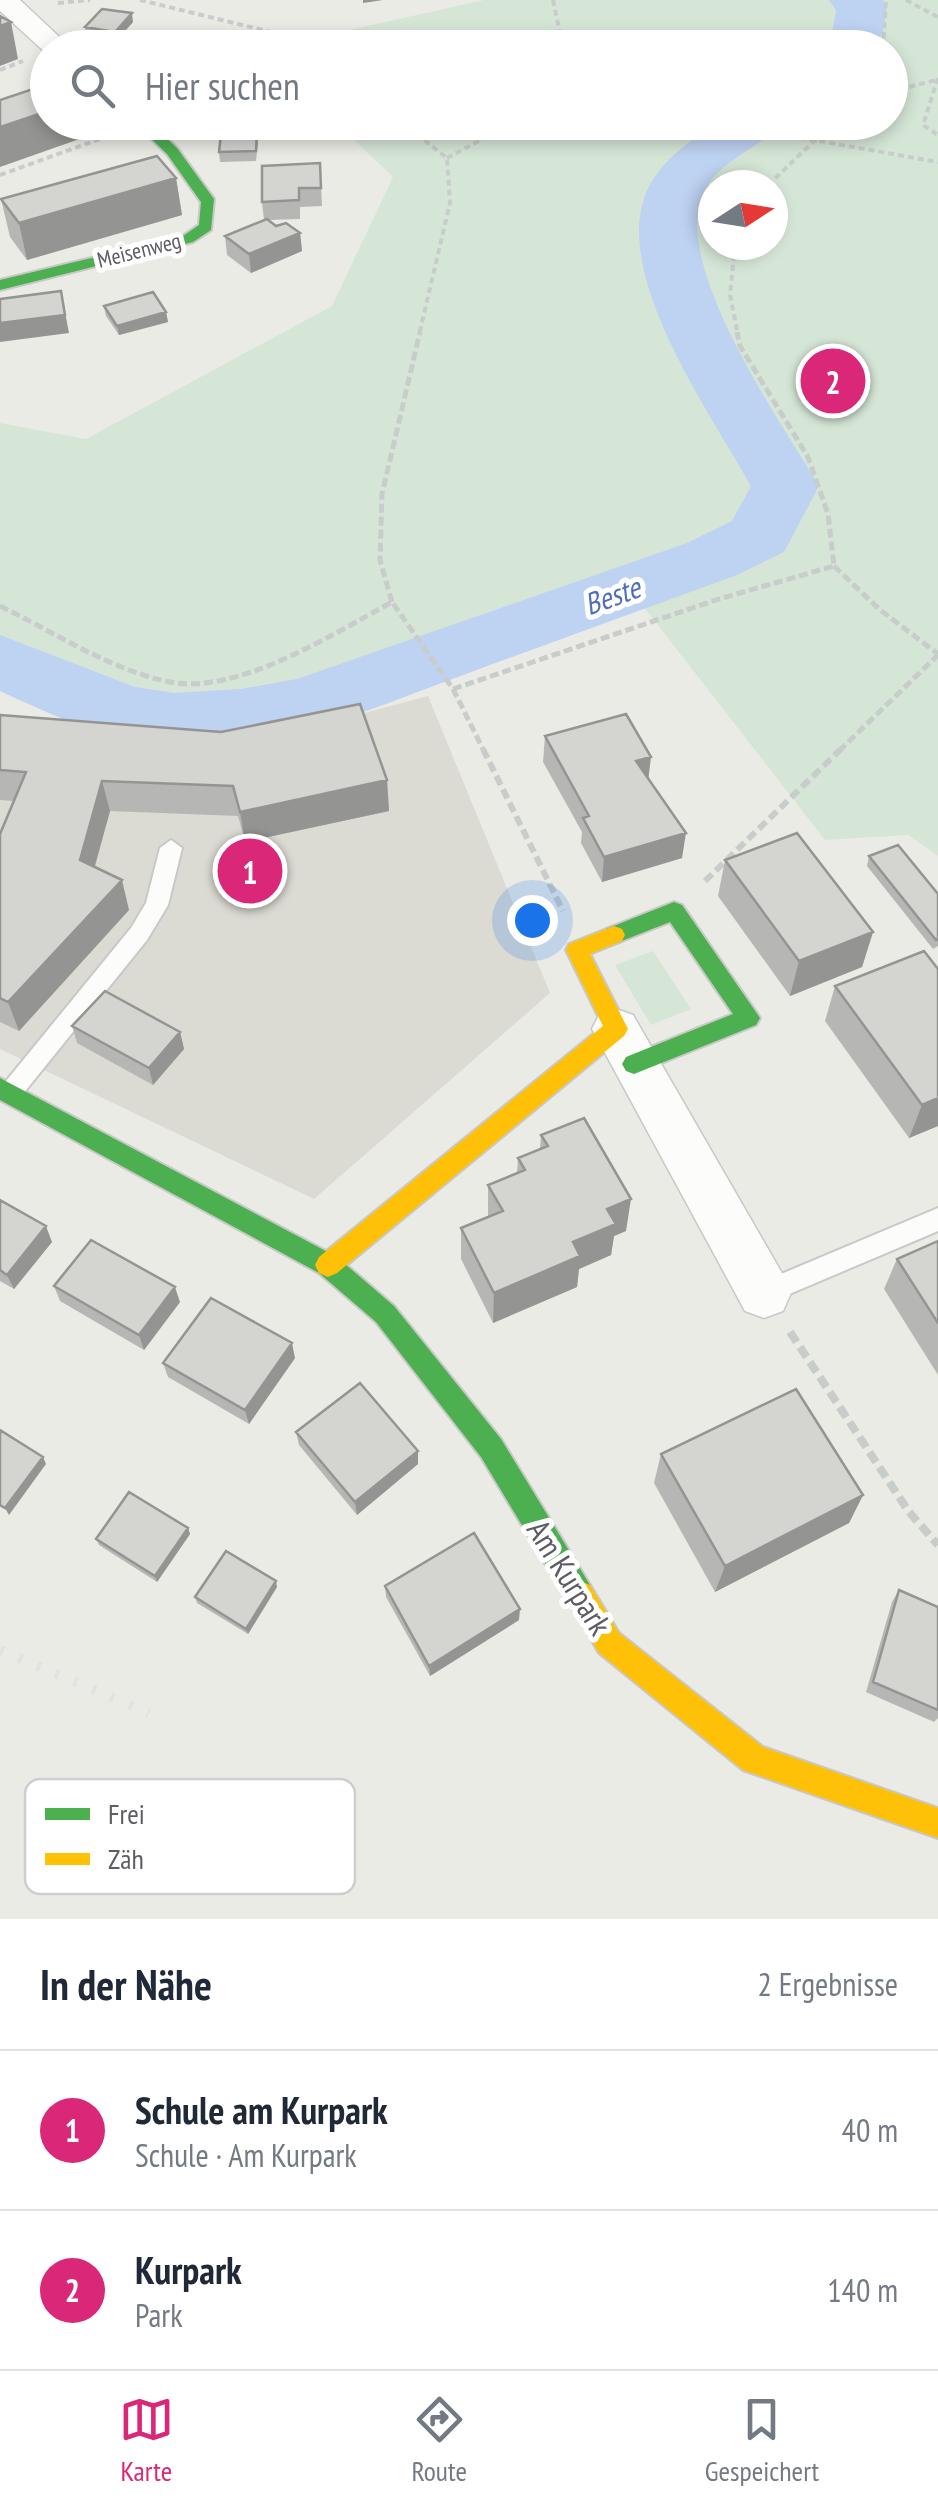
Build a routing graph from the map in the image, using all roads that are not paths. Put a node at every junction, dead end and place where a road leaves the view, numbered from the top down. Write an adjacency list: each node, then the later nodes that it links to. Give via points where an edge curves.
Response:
1 (4, 0): 2 (street)
2 (38, 30)
3 (160, 140): 4 (street, Meisenweg, via 209,202 206,228 188,239)
4 (0, 286)
5 (171, 848): 7 (lane, via 158,905 139,934)
6 (625, 1047): 6 (street, via 577,950 674,911 748,1018); 9 (street); 10 (street)
7 (5, 1090): 9 (street, Am Kurpark)
8 (938, 1219): 10 (lane)
9 (328, 1265): 11 (street, Am Kurpark, via 384,1314 491,1448 608,1642 754,1760)
10 (764, 1293)
11 (938, 1822)

